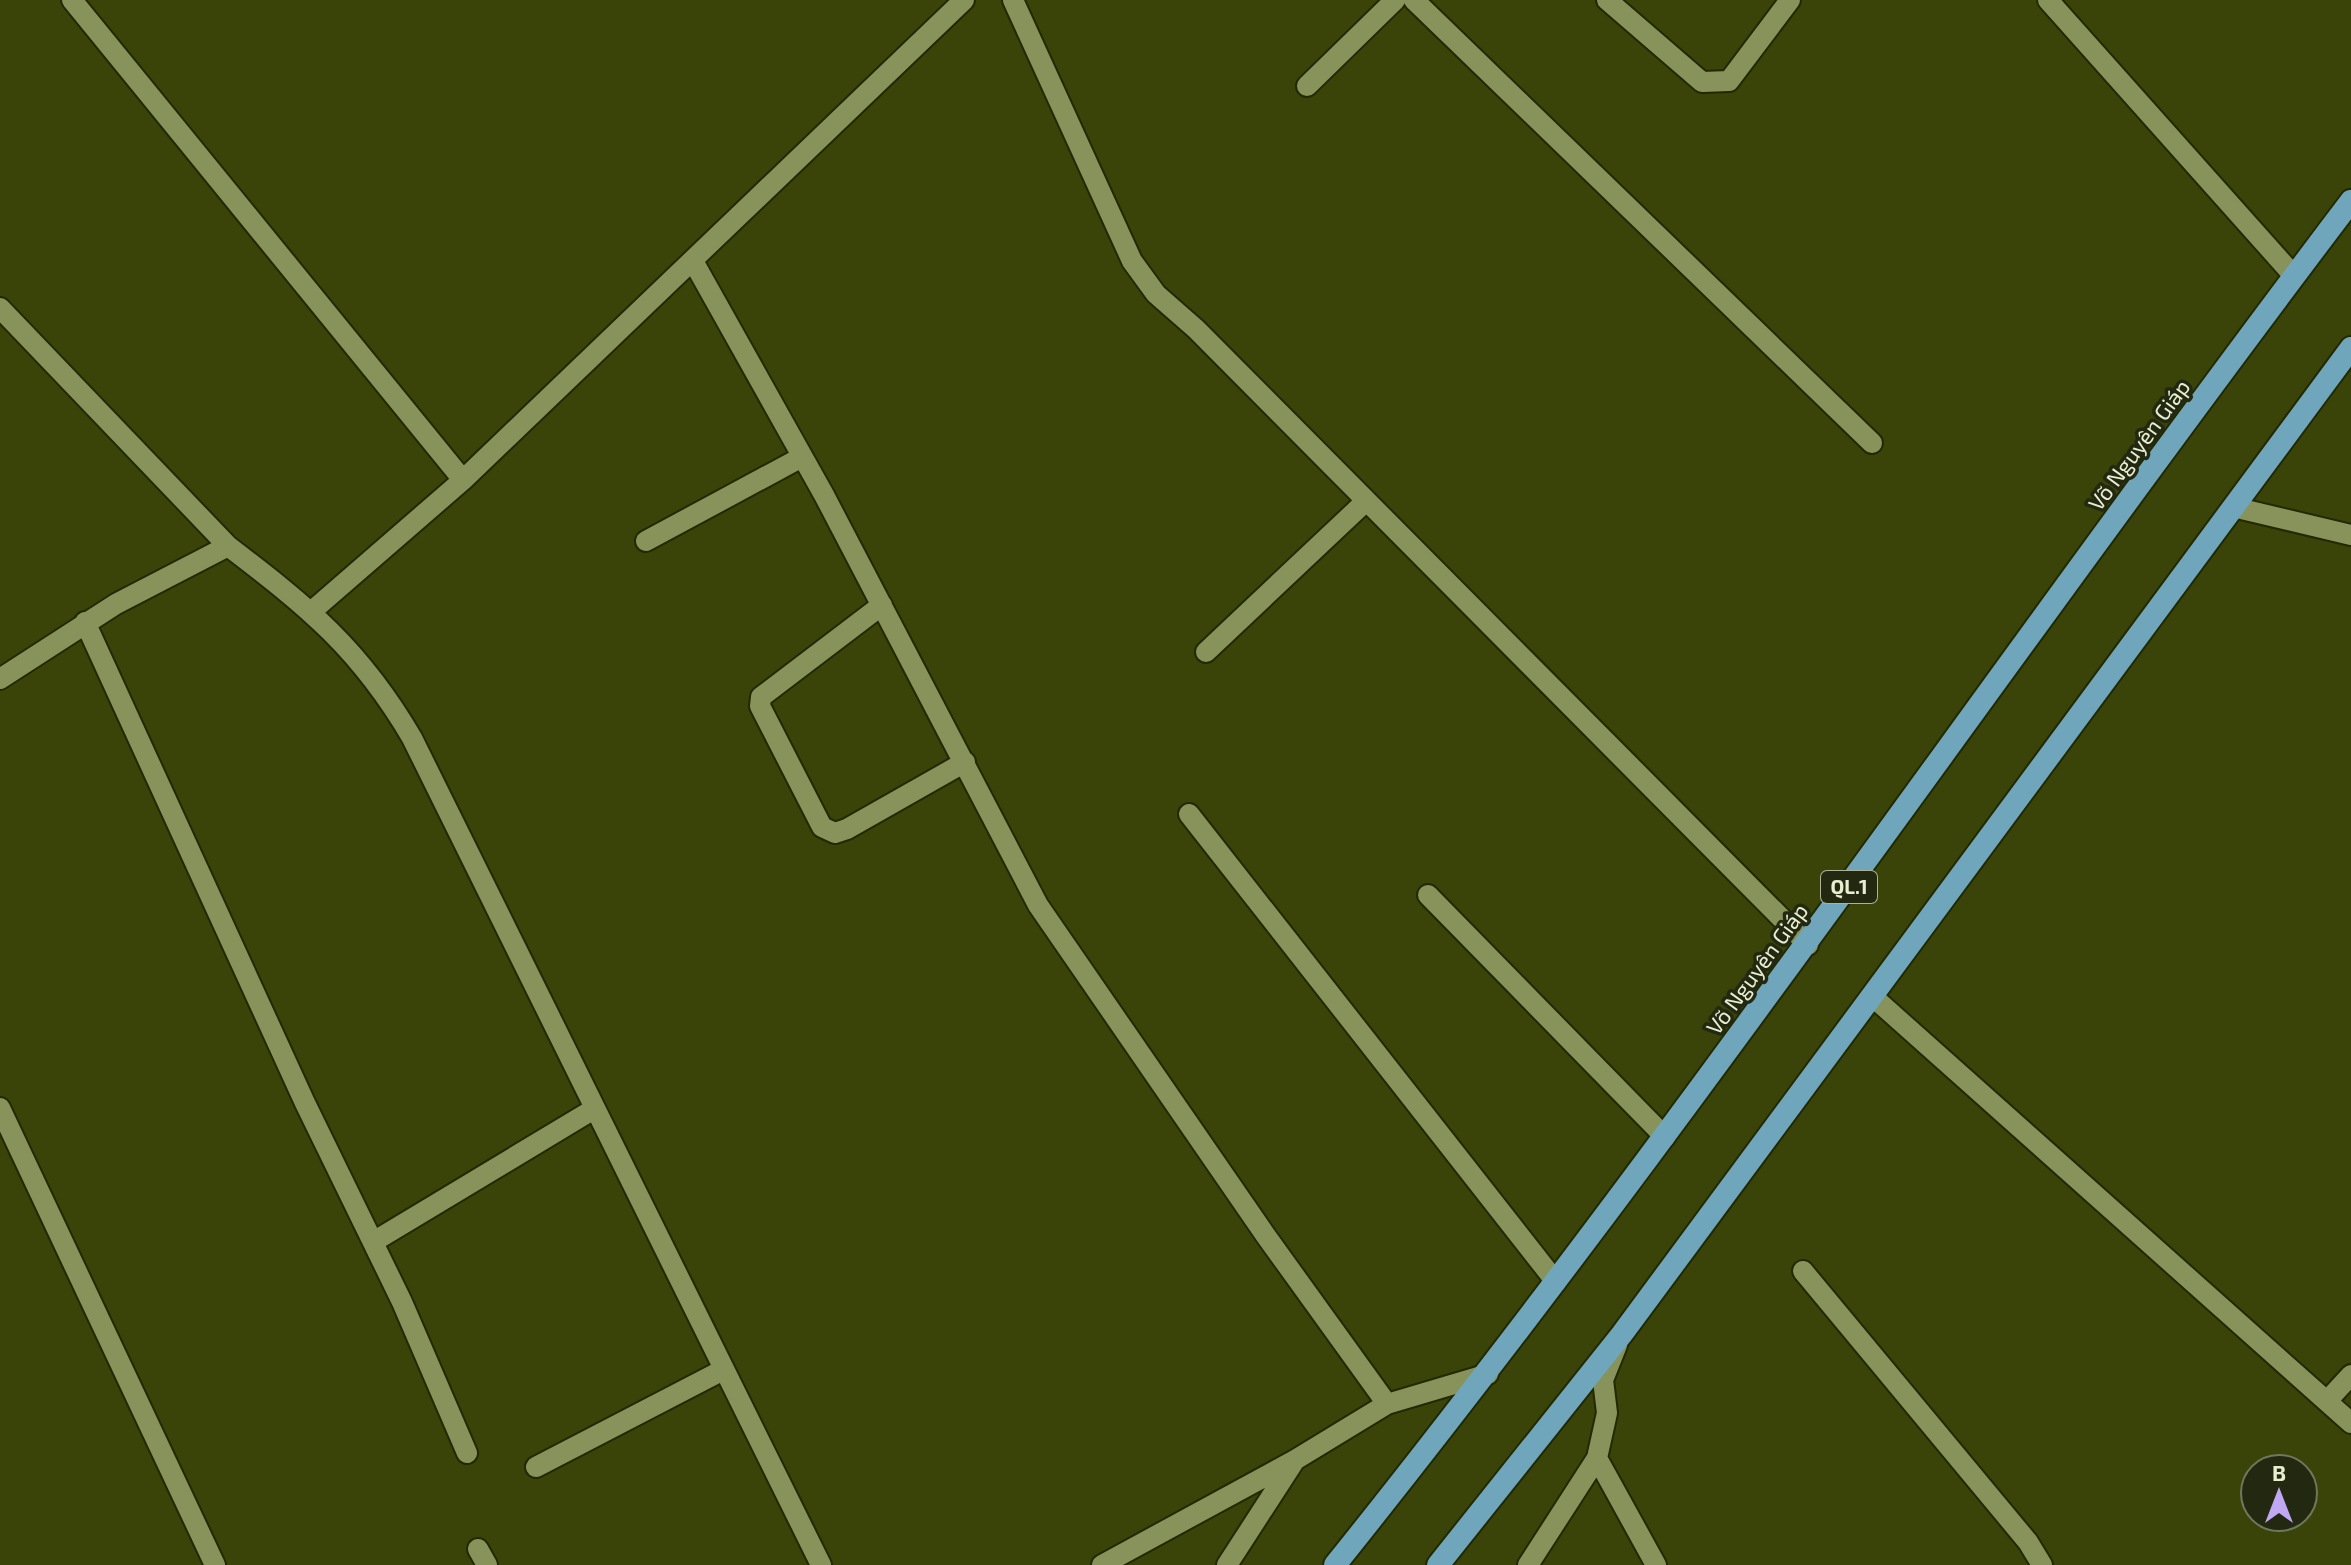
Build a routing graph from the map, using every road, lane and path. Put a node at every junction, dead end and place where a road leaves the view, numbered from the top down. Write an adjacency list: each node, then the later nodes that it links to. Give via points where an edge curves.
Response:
1 (72, 0): 17 (street)
2 (964, 0): 11 (street)
3 (1013, 0): 18 (street, via 1132,261 1156,294)
4 (1395, 0): 9 (street)
5 (1414, 0): 15 (street)
6 (1607, 0): 7 (street, via 1702,82 1715,84 1729,81)
7 (1790, 0)
8 (2048, 0): 12 (street)
9 (1307, 86)
10 (2351, 201): 12 (highway, Võ Nguyên Giáp / QL.1)
11 (693, 261): 16 (street); 17 (street)
12 (2294, 276): 31 (highway, Võ Nguyên Giáp / QL.1)
13 (0, 308): 22 (street)
14 (2351, 348): 19 (highway)
15 (1872, 443)
16 (802, 457): 21 (street); 23 (street)
17 (463, 480): 24 (street)
18 (1365, 502): 26 (street); 31 (street)
19 (2233, 507): 20 (street); 32 (highway)
20 (2351, 535)
21 (646, 541)
22 (228, 546): 24 (street); 25 (street)
23 (882, 605): 28 (street); 28 (street, via 761,697 760,706 822,827 835,833 847,829)
24 (312, 611): 34 (street, via 388,696 412,738)
25 (85, 622): 27 (street); 36 (street)
26 (1206, 652)
27 (0, 679)
28 (965, 762): 44 (street, via 1063,944)
29 (1189, 814): 38 (street)
30 (1428, 895): 35 (street)
31 (1808, 945): 35 (highway, Võ Nguyên Giáp / QL.1)
32 (1872, 996): 39 (highway); 43 (street)
33 (0, 1108): 50 (street)
34 (594, 1109): 36 (street); 40 (street)
35 (1665, 1137): 38 (highway, Võ Nguyên Giáp / QL.1)
36 (373, 1242): 46 (street)
37 (1803, 1271): 58 (street)
38 (1556, 1282): 41 (highway, Võ Nguyên Giáp / QL.1)
39 (1622, 1334): 47 (street, via 1603,1380 1607,1413); 55 (highway)
40 (723, 1370): 49 (street); 51 (street)
41 (1488, 1374): 44 (street); 54 (highway, Võ Nguyên Giáp / QL.1)
42 (2351, 1375): 43 (street)
43 (2327, 1401): 45 (street)
44 (1387, 1404): 48 (street)
45 (2351, 1423)
46 (467, 1453)
47 (1597, 1458): 56 (street); 57 (street)
48 (1295, 1460): 52 (street); 53 (street)
49 (536, 1467)
50 (215, 1565)
51 (821, 1565)
52 (1102, 1565)
53 (1227, 1565)
54 (1335, 1565)
55 (1438, 1565)
56 (1528, 1565)
57 (1656, 1565)
58 (2042, 1565)

